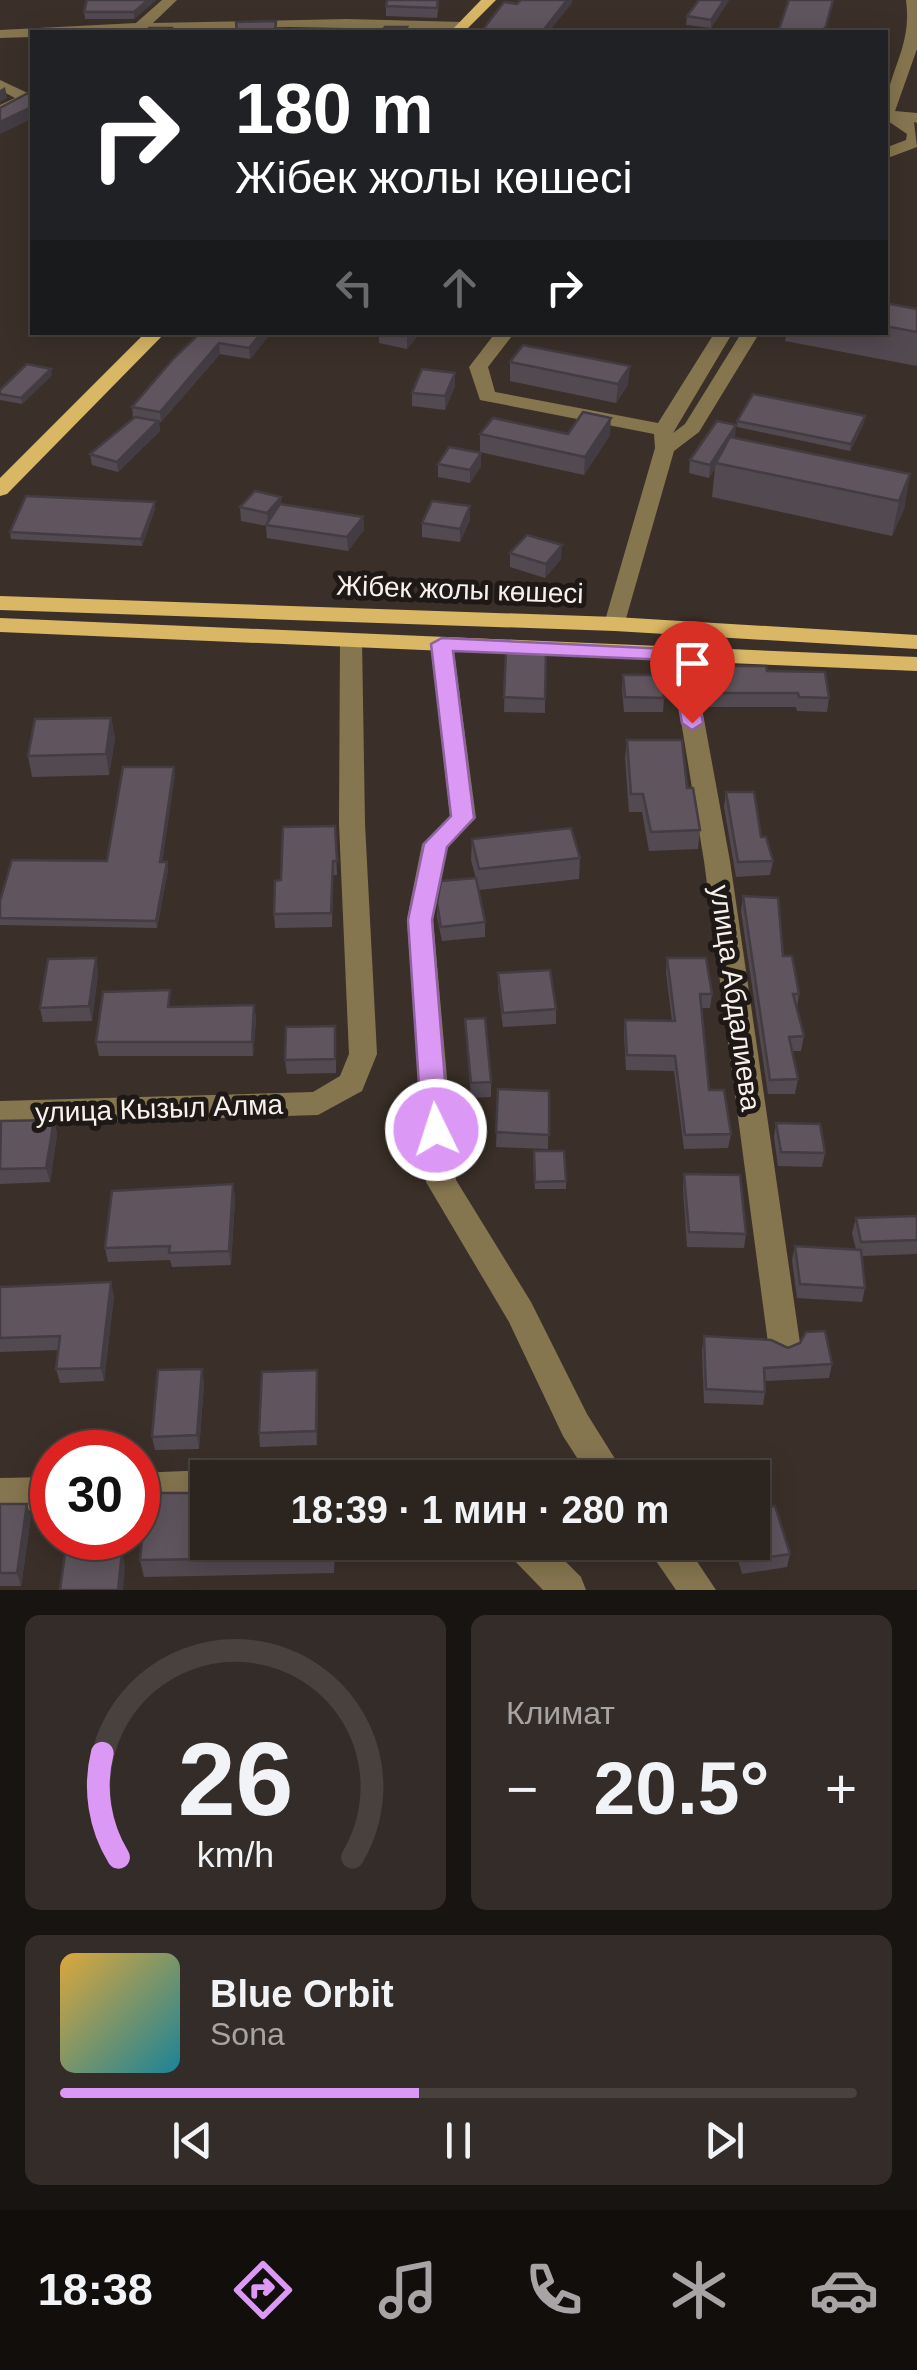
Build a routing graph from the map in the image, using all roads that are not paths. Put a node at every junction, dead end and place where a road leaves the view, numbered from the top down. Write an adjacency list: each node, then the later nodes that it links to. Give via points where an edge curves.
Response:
1 (170, 0): 4 (street)
2 (489, 0): 5 (main road)
3 (909, 1): 11 (street, via 917,29)
4 (142, 26): 5 (street, via 396,23); 6 (street)
5 (460, 29)
6 (71, 30)
7 (30, 32): 8 (street)
8 (0, 34)
9 (0, 84): 10 (street)
10 (27, 95): 12 (street)
11 (888, 109)
12 (0, 111)
13 (888, 115): 15 (street)
14 (888, 116): 16 (street, via 907,124)
15 (917, 118)
16 (915, 142): 17 (street)
17 (888, 153)
18 (154, 335): 23 (main road)
19 (504, 335): 22 (street, via 478,367 486,396)
20 (722, 335): 22 (street)
21 (750, 335): 22 (street, via 692,428)
22 (664, 439): 25 (street)
23 (0, 490)
24 (0, 603): 25 (main road, Жібек жолы көшесі)
25 (614, 624): 28 (main road, Жібек жолы көшесі)
26 (0, 625): 27 (main road, Жібек жолы көшесі)
27 (351, 640): 29 (main road, Жібек жолы көшесі); 32 (street, улица Кызыл Алма, via 362,1054 352,1083 318,1102)
28 (917, 642)
29 (442, 644): 30 (main road, Жібек жолы көшесі); 34 (street, via 462,818 436,844 420,920 441,1182)
30 (680, 654): 31 (main road, Жібек жолы көшесі); 33 (street, улица Абдалиева, via 717,861)
31 (917, 664)
32 (0, 1113)
33 (784, 1343)
34 (598, 1460)
35 (190, 1487): 36 (street)
36 (160, 1488)
37 (30, 1494): 38 (street)
38 (0, 1495)
39 (539, 1560): 41 (street)
40 (674, 1560): 42 (street)
41 (568, 1590)
42 (698, 1590)

